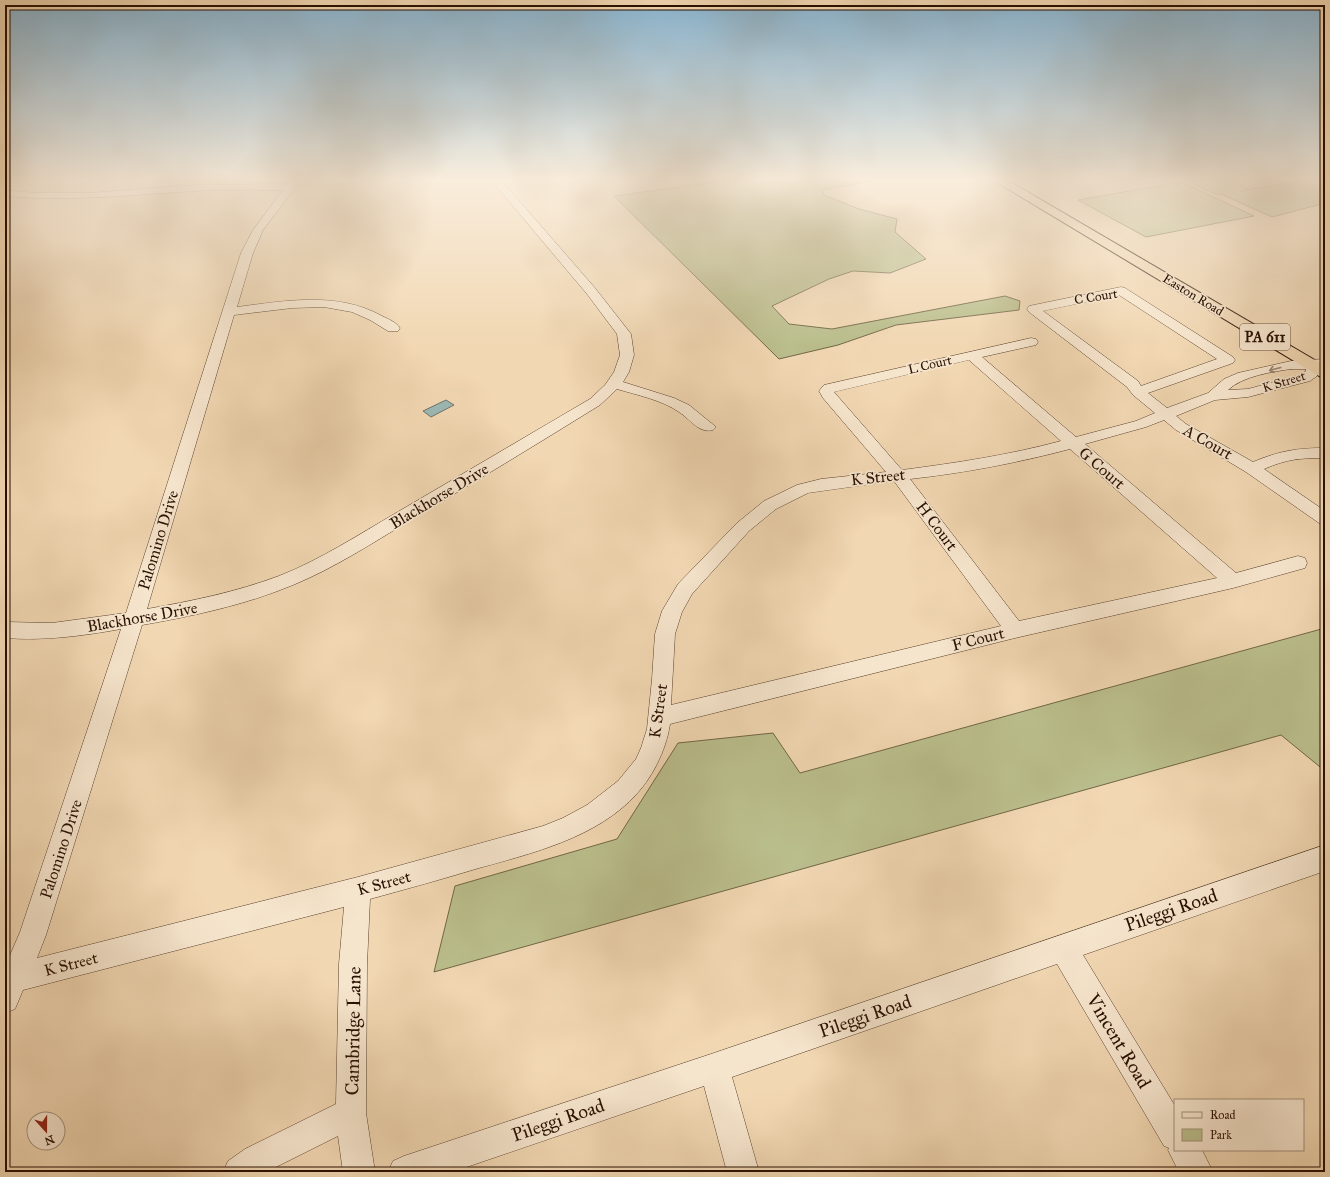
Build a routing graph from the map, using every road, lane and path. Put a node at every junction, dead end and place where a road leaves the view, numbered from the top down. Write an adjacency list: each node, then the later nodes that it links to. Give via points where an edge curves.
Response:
1 (256, 235): 4 (street, Palomino Drive, via 247,253)
2 (543, 235): 9 (street, Blackhorse Drive, via 622,330 627,342 627,358)
3 (1094, 235): 8 (highway, Easton Road / PA 611)
4 (228, 312): 5 (street, via 297,304 328,304 368,313); 21 (street, Palomino Drive)
5 (394, 328)
6 (1031, 342): 7 (street, L Court)
7 (971, 355): 10 (street, L Court); 14 (street, G Court)
8 (1321, 367): 12 (street, K Street, via 1305,378 1248,393 1213,396)
9 (616, 384): 13 (street, via 669,400); 21 (street, Blackhorse Drive, via 595,402 310,570 263,589 218,603)
10 (829, 388): 17 (street, H Court, via 826,391 828,395)
11 (1138, 392): 11 (street, C Court, via 1133,384 1033,309 1121,291 1228,360); 12 (street, C Court)
12 (1164, 414): 14 (street, K Street, via 1141,424); 16 (street, A Court, via 1181,427)
13 (708, 427)
14 (1074, 443): 17 (street, K Street, via 988,464); 20 (street, G Court)
15 (1325, 453): 16 (street, via 1299,453 1276,458)
16 (1252, 468): 18 (street, A Court)
17 (898, 475): 23 (street, H Court); 24 (street, K Street, via 839,482 803,490 770,505 743,527 685,589 672,611 665,634)
18 (1325, 519)
19 (1298, 563): 20 (street, F Court)
20 (1233, 581): 23 (street, F Court)
21 (134, 619): 22 (street, Blackhorse Drive, via 48,632); 28 (street, Palomino Drive, via 33,935)
22 (5, 630)
23 (1015, 630): 24 (street, F Court)
24 (659, 717): 26 (street, K Street, via 652,750 644,766 626,789 596,813 543,838)
25 (1325, 858): 27 (street, Pileggi Road)
26 (358, 890): 28 (street, K Street); 31 (street, Cambridge Lane)
27 (1063, 947): 30 (street, Pileggi Road); 32 (street, Vincent Road)
28 (14, 978): 29 (street, Palomino Drive)
29 (5, 998)
30 (714, 1068): 36 (street, Pileggi Road); 37 (street)
31 (351, 1113): 34 (street, via 256,1160); 35 (street, Cambridge Lane)
32 (1174, 1134)
33 (1185, 1151): 38 (street)
34 (239, 1172)
35 (359, 1172)
36 (404, 1172)
37 (743, 1172)
38 (1197, 1172)

